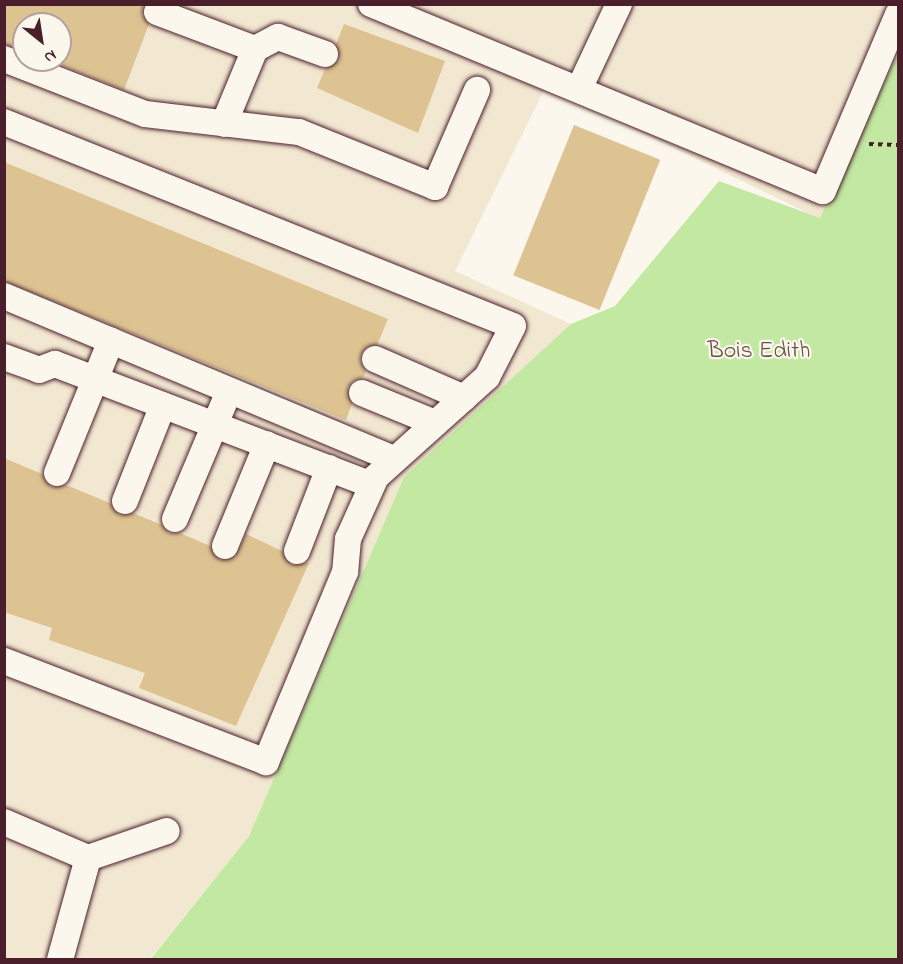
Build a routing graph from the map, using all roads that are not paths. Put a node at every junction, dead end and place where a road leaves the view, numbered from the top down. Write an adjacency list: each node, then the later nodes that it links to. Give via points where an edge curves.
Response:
1 (371, 4): 8 (lane)
2 (619, 4): 8 (lane)
3 (157, 12): 5 (lane)
4 (898, 14): 8 (lane, via 823,191)
5 (255, 49): 6 (lane, via 278,37); 11 (lane)
6 (325, 54)
7 (4, 59): 11 (lane, via 145,114)
8 (579, 89)
9 (477, 90): 11 (lane, via 435,187 299,132)
10 (4, 122): 19 (lane, via 513,326 491,371)
11 (224, 123)
12 (4, 296): 13 (lane)
13 (111, 341): 16 (lane); 17 (lane)
14 (4, 357): 16 (lane, via 39,370 56,364)
15 (375, 359): 19 (lane)
16 (95, 379): 20 (lane); 26 (lane)
17 (230, 391): 22 (lane); 24 (lane)
18 (362, 393): 21 (lane)
19 (464, 398): 21 (lane)
20 (163, 405): 22 (lane); 28 (lane)
21 (435, 423): 24 (lane)
22 (215, 424): 23 (lane); 29 (lane)
23 (267, 444): 25 (lane); 30 (lane)
24 (394, 459): 27 (lane)
25 (329, 468): 27 (lane); 31 (lane)
26 (57, 473)
27 (372, 484): 32 (lane, via 348,539 345,572 266,762)
28 (125, 501)
29 (176, 519)
30 (225, 546)
31 (297, 551)
32 (4, 661)
33 (167, 831): 35 (lane)
34 (7, 832): 35 (lane)
35 (88, 858): 36 (lane)
36 (60, 960)

